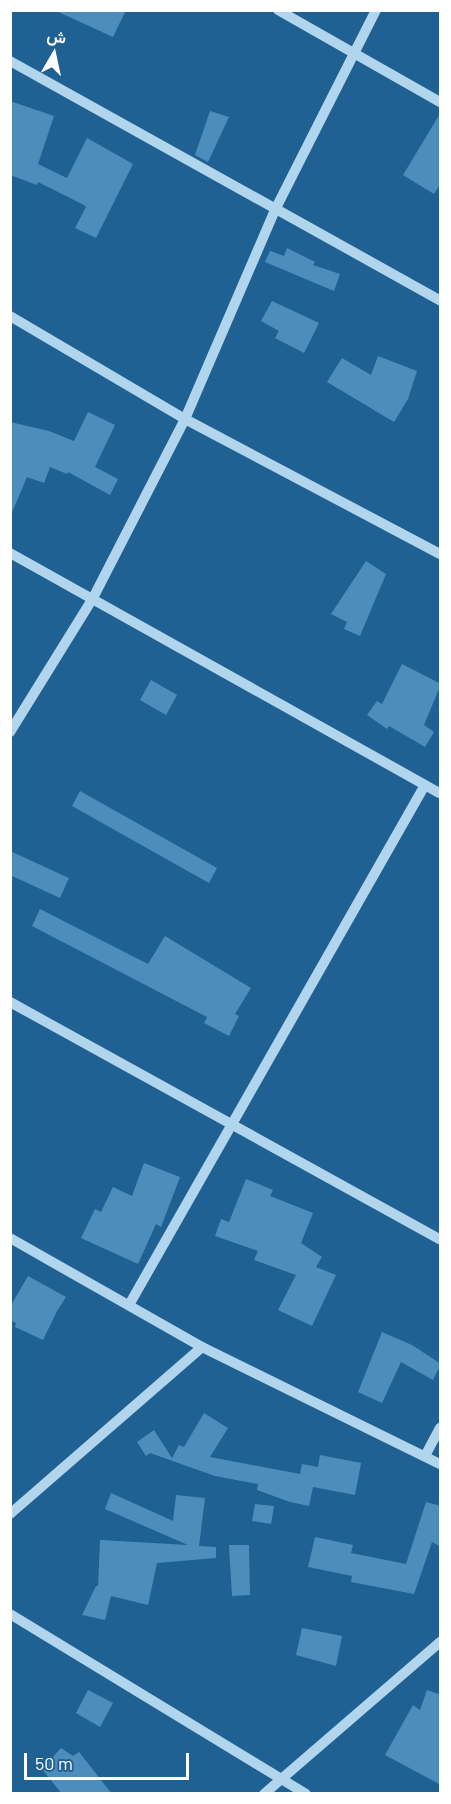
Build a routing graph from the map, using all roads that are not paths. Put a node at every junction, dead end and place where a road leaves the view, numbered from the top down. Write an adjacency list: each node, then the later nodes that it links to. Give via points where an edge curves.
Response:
1 (278, 10): 3 (street)
2 (376, 10): 3 (street)
3 (354, 53): 5 (street); 6 (street)
4 (10, 61): 6 (street)
5 (441, 102)
6 (275, 210): 7 (street); 9 (street)
7 (441, 300)
8 (10, 316): 9 (street)
9 (185, 419): 11 (street); 12 (street)
10 (10, 554): 12 (street)
11 (441, 554)
12 (93, 598): 13 (street); 14 (street)
13 (10, 732)
14 (425, 785): 15 (street); 17 (street)
15 (441, 794)
16 (10, 1002): 17 (street)
17 (232, 1124): 19 (street); 20 (street)
18 (10, 1238): 20 (street)
19 (441, 1239)
20 (129, 1305): 21 (street)
21 (202, 1347): 23 (street); 25 (street)
22 (441, 1428): 23 (street)
23 (425, 1456): 24 (street)
24 (441, 1464)
25 (10, 1514)
26 (10, 1614): 28 (street)
27 (441, 1642): 28 (street)
28 (280, 1779): 29 (street); 30 (street)
29 (264, 1794)
30 (306, 1794)

